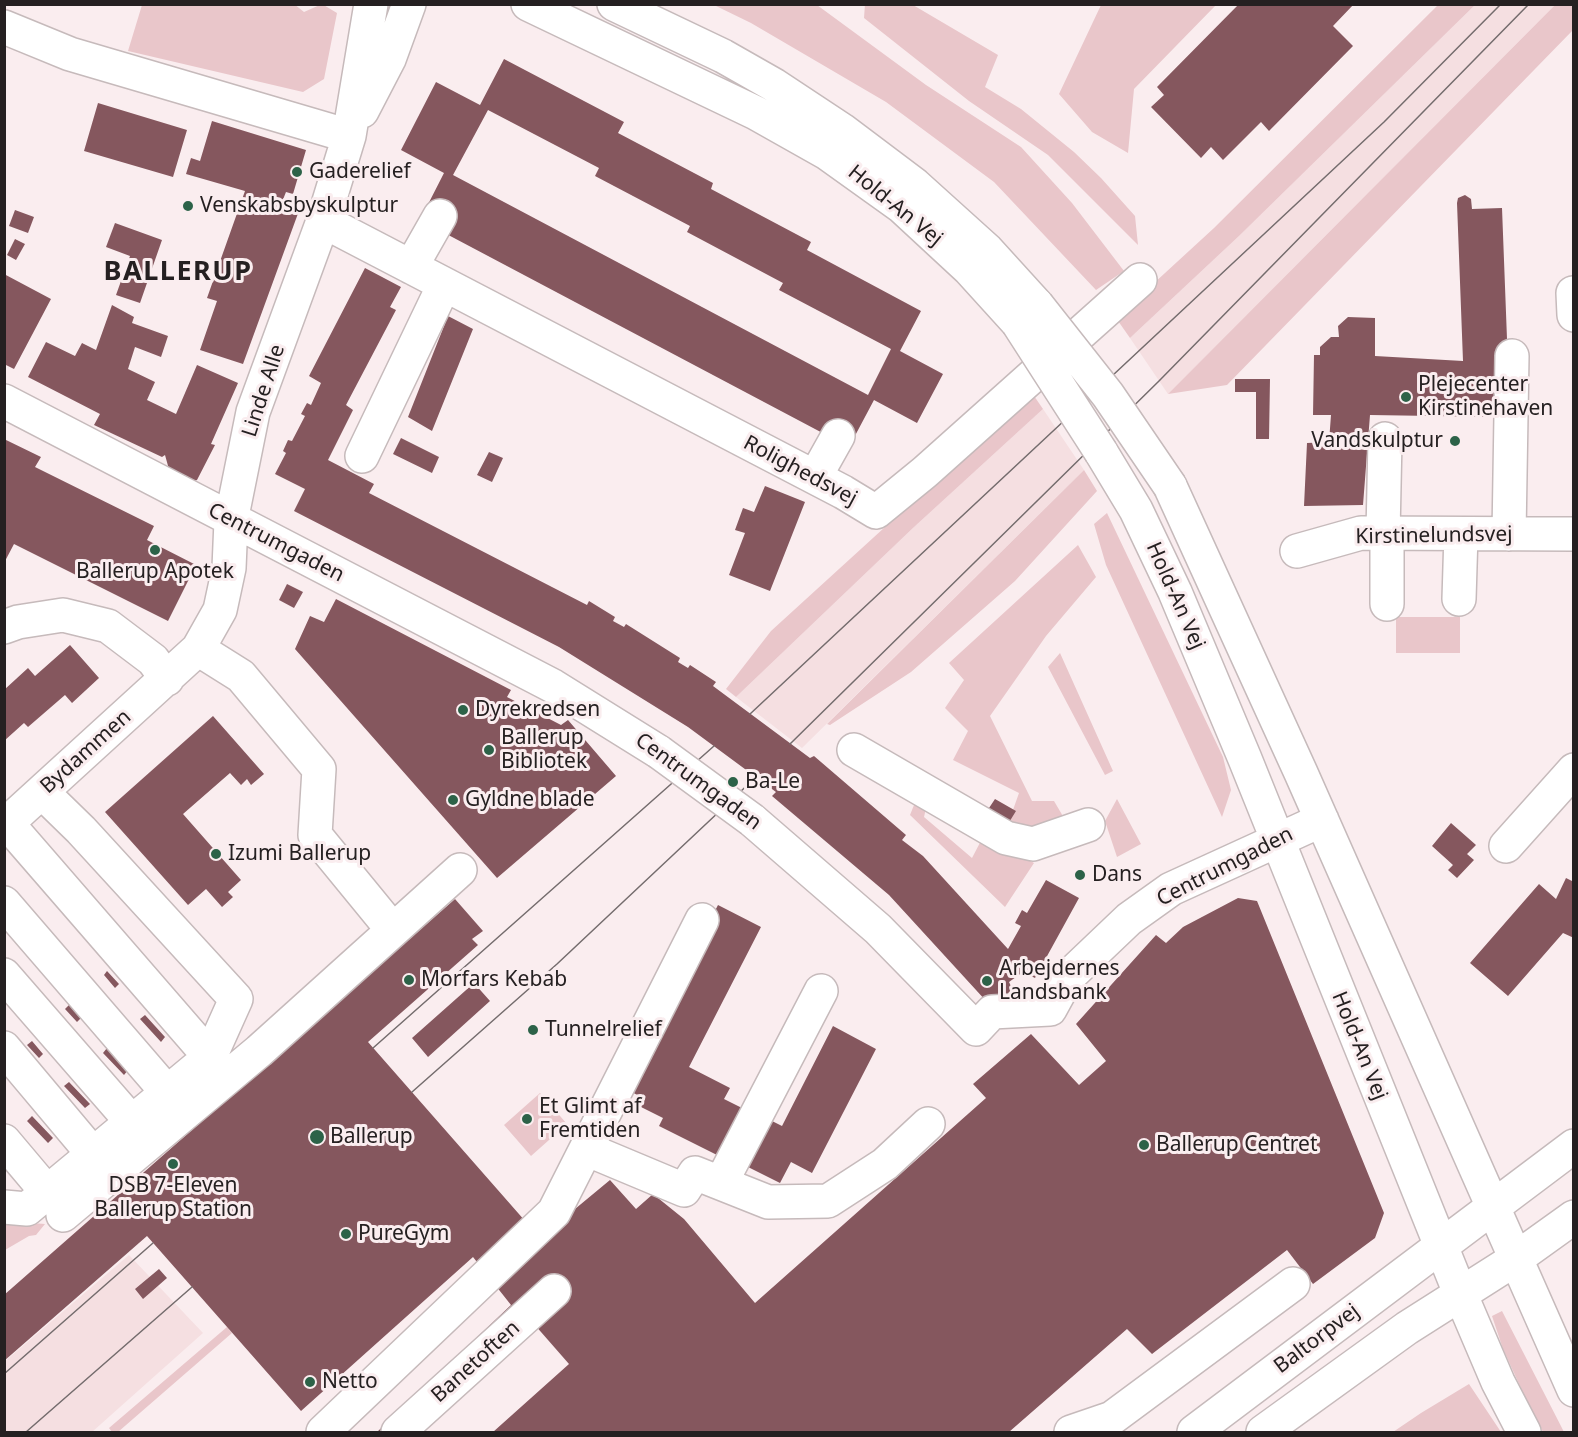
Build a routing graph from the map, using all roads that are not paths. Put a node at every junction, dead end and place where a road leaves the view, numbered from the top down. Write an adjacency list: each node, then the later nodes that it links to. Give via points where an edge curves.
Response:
1 (371, 4): 6 (street, Linde Alle)
2 (409, 4): 6 (street, Linde Alle, via 389,59)
3 (528, 4): 13 (street, Hold-An Vej, via 756,113 827,153 901,206 969,269)
4 (614, 4): 13 (street, Hold-An Vej, via 723,56 842,130 915,185 987,250)
5 (4, 27): 6 (street, via 70,54)
6 (349, 136): 8 (street, Linde Alle)
7 (440, 216): 9 (street)
8 (323, 221): 9 (street, Rolighedsvej); 21 (street, Linde Alle, via 253,412)
9 (411, 267): 11 (street, Rolighedsvej)
10 (1140, 280): 20 (street, Rolighedsvej, via 876,512)
11 (444, 285): 19 (street); 20 (street, Rolighedsvej)
12 (1573, 293): 14 (street)
13 (1027, 314): 35 (street, Hold-An Vej, bridge, via 1108,394 1170,486); 38 (street, Hold-An Vej, bridge, via 1080,416 1136,510 1175,592)
14 (1574, 315)
15 (1512, 356): 24 (street)
16 (4, 401): 21 (street, Centrumgaden)
17 (838, 436): 20 (street)
18 (1385, 439): 22 (street)
19 (362, 456)
20 (815, 477)
21 (231, 521): 30 (street, Linde Alle, via 229,568 220,610); 38 (street, Centrumgaden, bridge, via 264,534 553,686 659,752 752,820 878,929 976,1029 992,1012 1050,1010 1067,978 1129,919 1171,889)
22 (1385, 533): 23 (street, Kirstinelundsvej); 26 (street, Kirstinelundsvej, via 1361,533); 28 (street)
23 (1461, 534): 24 (street, Kirstinelundsvej); 27 (street)
24 (1509, 534): 25 (street, Kirstinelundsvej)
25 (1574, 534)
26 (1297, 551)
27 (1459, 599)
28 (1387, 604)
29 (4, 627): 31 (street, via 63,615 108,626 153,660)
30 (198, 649): 31 (street, Bydammen); 43 (street, via 242,676 319,769 315,835)
31 (167, 679): 34 (street, Bydammen)
32 (854, 750): 37 (street, via 1006,838 1033,843)
33 (1574, 770): 39 (street)
34 (42, 792): 36 (street, Bydammen); 47 (street, via 236,999)
35 (1322, 820): 38 (street, Centrumgaden); 58 (street, Hold-An Vej)
36 (6, 824): 47 (street)
37 (1088, 825)
38 (1276, 839): 60 (street, Hold-An Vej)
39 (1506, 846)
40 (460, 870): 43 (street)
41 (4, 903): 48 (street)
42 (702, 920): 53 (street)
43 (392, 929): 56 (street, via 259,1051)
44 (4, 975): 49 (street)
45 (821, 991): 55 (street)
46 (4, 1048): 54 (street)
47 (210, 1057): 48 (street)
48 (167, 1092): 49 (street)
49 (131, 1122): 54 (street)
50 (928, 1124): 55 (street, via 885,1164 828,1201 768,1202)
51 (4, 1141): 56 (street)
52 (1574, 1146): 58 (street, Baltorpvej)
53 (586, 1149): 55 (street, via 684,1190 695,1173); 66 (street, via 554,1212)
54 (93, 1154): 56 (street)
55 (721, 1183)
56 (55, 1204): 57 (street, via 27,1209)
57 (4, 1207)
58 (1491, 1208): 60 (street, Baltorpvej); 61 (street, Hold-An Vej)
59 (1574, 1216): 61 (street, Baltorpvej)
60 (1440, 1246): 64 (street, Hold-An Vej); 69 (street, Baltorpvej)
61 (1514, 1260): 64 (street, Baltorpvej); 65 (street, Hold-An Vej)
62 (1293, 1284): 68 (street, via 1112,1418)
63 (554, 1291): 67 (street, Banetoften)
64 (1460, 1293): 70 (street, Baltorpvej); 71 (street, Hold-An Vej)
65 (1574, 1390)
66 (323, 1432)
67 (398, 1432)
68 (1071, 1432)
69 (1194, 1432)
70 (1263, 1432)
71 (1524, 1432)

